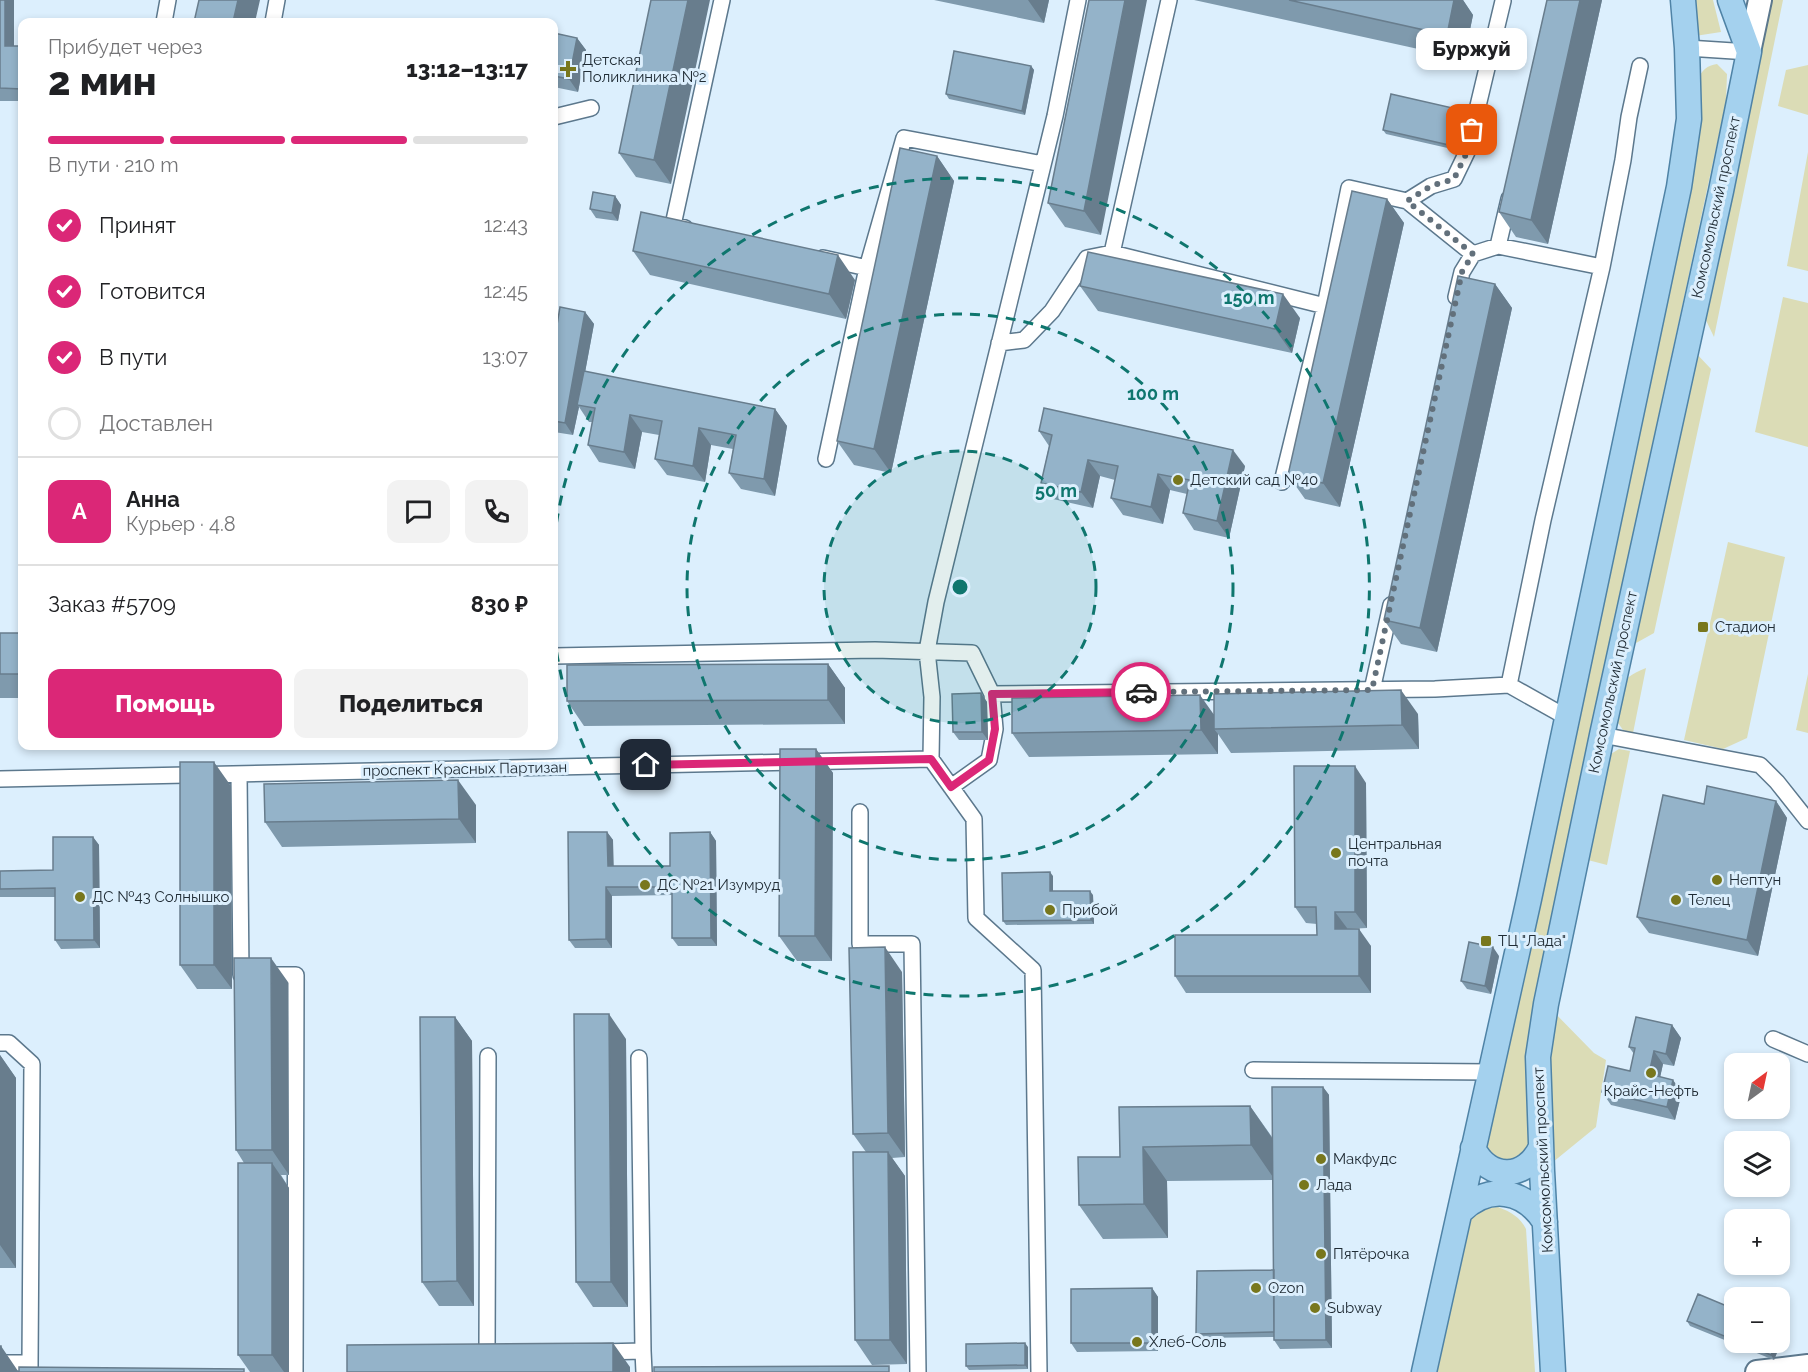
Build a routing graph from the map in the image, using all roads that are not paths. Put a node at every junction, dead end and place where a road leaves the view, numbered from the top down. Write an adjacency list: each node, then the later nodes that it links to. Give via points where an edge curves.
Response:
1 (168, 0): 10 (street)
2 (277, 0): 11 (street)
3 (722, 0): 20 (street, via 673,225)
4 (1078, 0): 17 (street)
5 (1169, 0): 22 (street)
6 (1502, 0): 19 (street, via 1467,152 1454,179 1431,186)
7 (1683, 0): 12 (main road)
8 (1730, 0): 13 (main road)
9 (1760, 0): 13 (main road, Комсомольский проспект)
10 (165, 18)
11 (274, 18)
12 (1687, 48): 13 (street); 38 (main road, via 1689,119 1679,187)
13 (1749, 52): 39 (main road, Комсомольский проспект)
14 (1640, 66): 25 (street)
15 (591, 108): 16 (street)
16 (558, 116)
17 (1043, 164): 26 (street, via 904,138); 29 (street)
18 (1513, 179): 21 (street)
19 (1407, 201): 23 (street); 27 (street, via 1349,188)
20 (696, 230)
21 (1498, 246): 23 (street); 25 (street)
22 (1112, 253): 27 (street); 29 (street, via 1088,258 1052,311 1024,340)
23 (1473, 254): 28 (street, via 1462,272)
24 (810, 256): 26 (street)
25 (1602, 267): 35 (street)
26 (867, 268): 30 (street)
27 (1325, 306): 31 (street)
28 (1454, 308)
29 (999, 342): 33 (street)
30 (826, 459)
31 (1282, 482)
32 (1394, 589): 36 (street)
33 (927, 651): 34 (street); 37 (street, via 972,653); 40 (street, via 932,697)
34 (558, 656)
35 (1509, 685): 36 (street); 38 (street)
36 (1372, 690): 37 (street)
37 (992, 694): 43 (street, via 995,729 989,760)
38 (1566, 717): 52 (main road)
39 (1602, 735): 45 (street, via 1760,765); 53 (main road, Комсомольский проспект, via 1538,1057)
40 (931, 759): 41 (street, проспект Красных Партизан); 43 (street)
41 (239, 774): 42 (street, проспект Красных Партизан); 63 (street, via 241,975 296,975)
42 (0, 779)
43 (951, 787): 66 (street, via 974,819 976,918 1033,970)
44 (860, 812): 65 (street, via 860,944 912,944)
45 (1808, 821)
46 (1773, 1039): 48 (street)
47 (0, 1043): 62 (street, via 9,1043 32,1064)
48 (1808, 1054)
49 (488, 1056): 59 (street, via 487,1353)
50 (639, 1058): 58 (street)
51 (1253, 1070): 52 (street)
52 (1491, 1072): 54 (main road)
53 (1541, 1147): 54 (main road, via 1523,1168 1504,1172 1488,1167); 56 (main road, Комсомольский проспект)
54 (1473, 1148): 55 (main road)
55 (1461, 1211): 56 (main road, via 1479,1197 1502,1193 1522,1199); 67 (main road)
56 (1545, 1222): 68 (main road, Комсомольский проспект)
57 (583, 1352): 58 (street)
58 (643, 1352): 64 (street)
59 (511, 1353)
60 (0, 1363): 62 (street)
61 (1808, 1366): 69 (main road)
62 (30, 1367)
63 (295, 1372)
64 (644, 1372)
65 (918, 1372)
66 (1039, 1372)
67 (1424, 1372)
68 (1553, 1372)
69 (1757, 1372)

